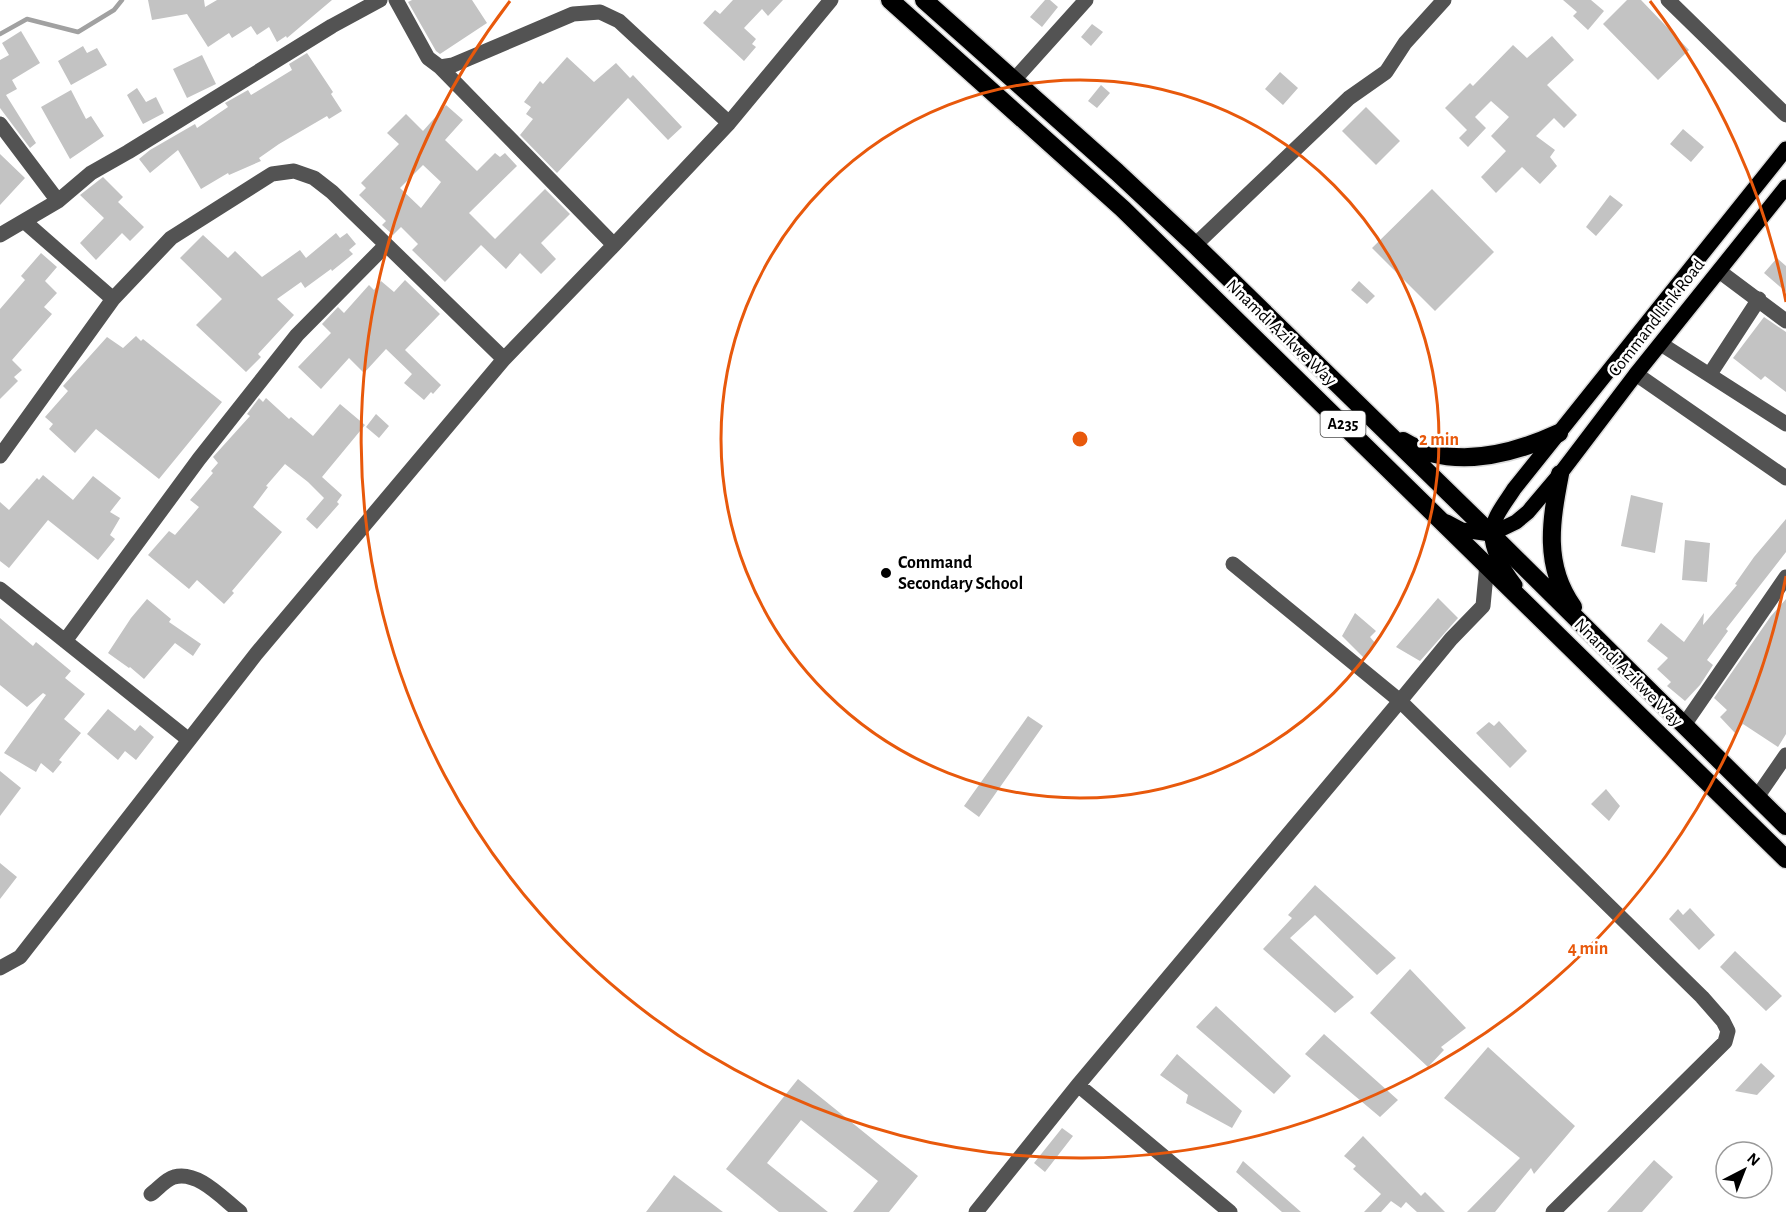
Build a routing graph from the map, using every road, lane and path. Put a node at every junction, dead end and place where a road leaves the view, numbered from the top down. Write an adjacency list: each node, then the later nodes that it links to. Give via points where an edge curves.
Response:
1 (380, 0): 16 (street, via 90,173)
2 (396, 0): 9 (street, via 428,57)
3 (831, 0): 12 (street)
4 (890, 0): 36 (highway, Nnamdi Azikwe Way / A235, via 1123,208)
5 (924, 0): 10 (highway, Nnamdi Azikwe Way / A235)
6 (1086, 0): 10 (street)
7 (1444, 0): 21 (street, via 1405,43 1386,72 1349,98)
8 (1668, 0): 11 (street)
9 (440, 67): 12 (street, via 573,15 600,12 620,21); 20 (street)
10 (1014, 80): 21 (highway, Nnamdi Azikwe Way / A235)
11 (1786, 115)
12 (729, 123): 20 (street)
13 (0, 124): 16 (street)
14 (1786, 149): 32 (main road, Command Link Road)
15 (1785, 190): 22 (main road, Command Link Road)
16 (58, 201): 17 (street)
17 (25, 222): 18 (street); 23 (street)
18 (0, 235)
19 (387, 245): 23 (street, via 314,178 294,171 272,174 171,238); 27 (street); 44 (street, via 297,335 199,459)
20 (614, 245): 27 (street)
21 (1195, 245): 30 (highway, Nnamdi Azikwe Way / A235)
22 (1719, 271): 24 (street); 26 (main road, Command Link Road)
23 (113, 299): 33 (street)
24 (1759, 299): 25 (street); 29 (street)
25 (1786, 321)
26 (1660, 344): 28 (main road, Command Link Road); 29 (street)
27 (504, 359): 47 (street, via 256,654)
28 (1636, 374): 34 (main road, Command Link Road); 35 (street)
29 (1710, 374): 31 (street)
30 (1373, 420): 32 (highway, via 1412,447 1458,457 1507,452); 37 (highway, Nnamdi Azikwe Way / A235)
31 (1786, 424)
32 (1559, 434): 37 (main road, Command Link Road, via 1499,511)
33 (0, 456)
34 (1560, 474): 37 (main road, Command Link Road, via 1522,517); 43 (highway, via 1551,519 1551,549 1569,601)
35 (1786, 478)
36 (1441, 519): 37 (main road, via 1462,530); 39 (highway, Nnamdi Azikwe Way / A235)
37 (1491, 534): 42 (main road, via 1504,572); 43 (highway, Nnamdi Azikwe Way / A235)
38 (1233, 564): 45 (street)
39 (1487, 564): 42 (highway, Nnamdi Azikwe Way / A235); 45 (street, via 1483,606)
40 (1786, 577): 46 (street)
41 (0, 589): 44 (street)
42 (1529, 605): 51 (highway, Nnamdi Azikwe Way / A235)
43 (1595, 638): 46 (highway, Nnamdi Azikwe Way / A235)
44 (65, 641): 47 (street)
45 (1400, 701): 53 (street); 58 (street, via 1702,997 1728,1031 1725,1042)
46 (1684, 725): 49 (highway, Nnamdi Azikwe Way / A235)
47 (189, 740): 52 (street, via 20,957)
48 (1786, 755): 49 (street)
49 (1757, 797): 50 (highway, Nnamdi Azikwe Way / A235)
50 (1786, 826)
51 (1786, 858)
52 (0, 968)
53 (1078, 1085): 56 (street); 57 (street)
54 (151, 1194): 55 (street, via 172,1177 191,1176)
55 (240, 1212)
56 (976, 1212)
57 (1230, 1212)
58 (1553, 1212)

